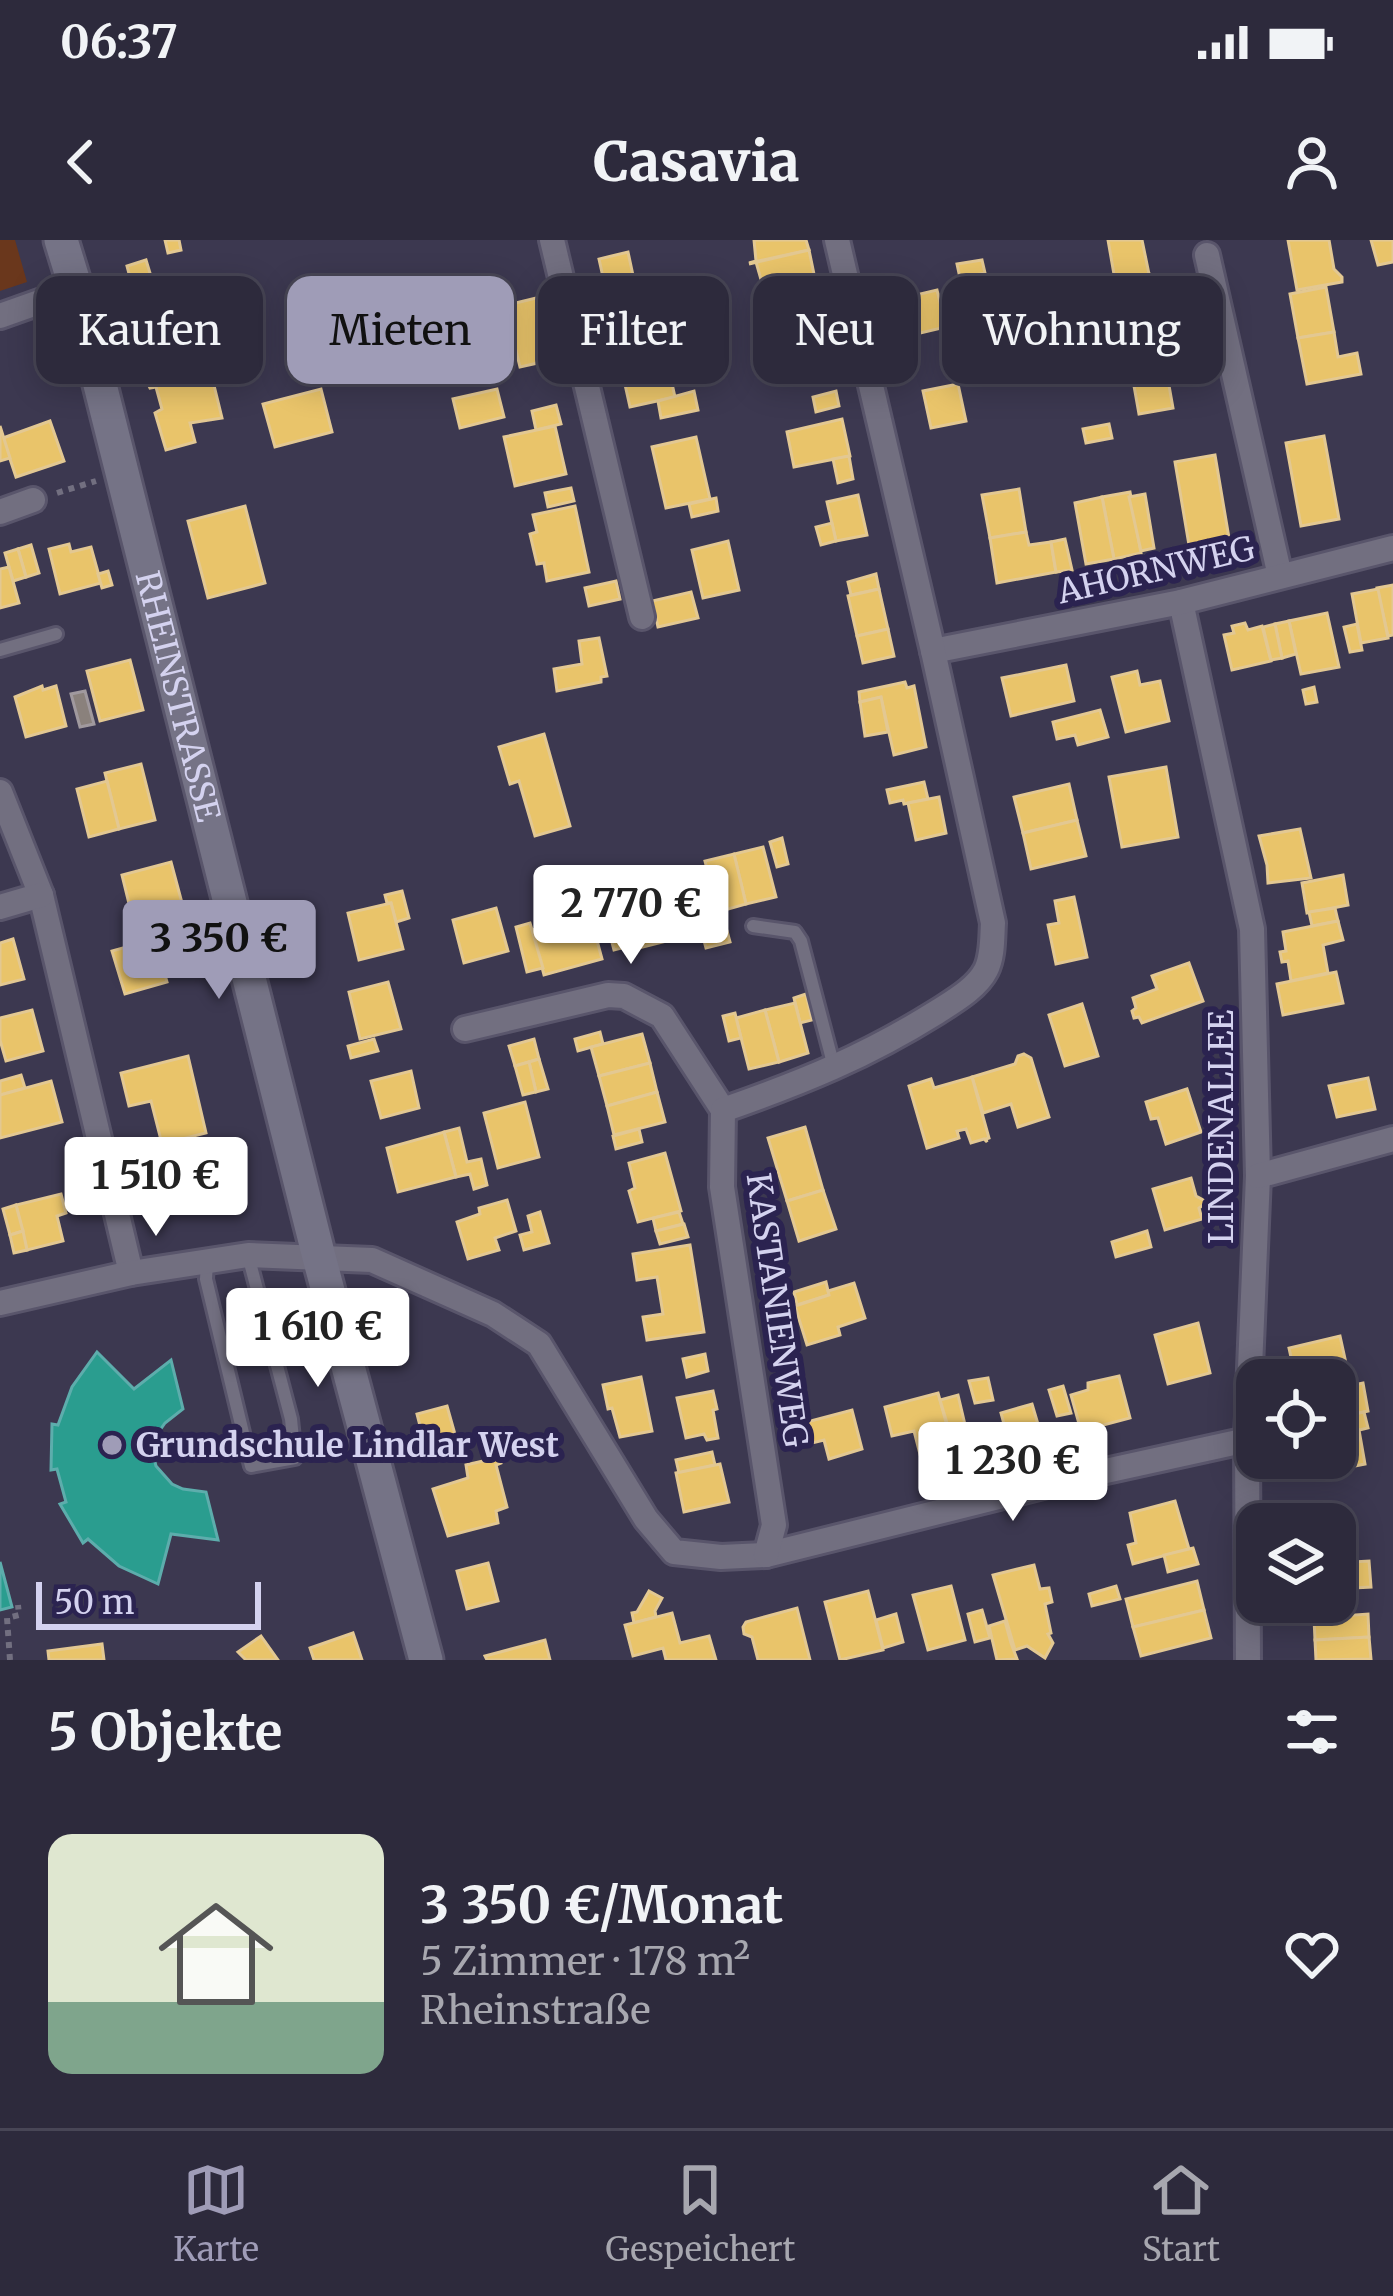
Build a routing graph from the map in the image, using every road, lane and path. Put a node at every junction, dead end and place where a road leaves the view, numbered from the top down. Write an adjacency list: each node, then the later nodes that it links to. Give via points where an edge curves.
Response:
1 (61, 240): 5 (street, RHEINSTRASSE)
2 (552, 240): 15 (street)
3 (836, 240): 18 (street)
4 (1207, 255): 13 (street)
5 (72, 276)
6 (36, 303): 7 (street)
7 (0, 316)
8 (100, 384): 9 (street, RHEINSTRASSE)
9 (123, 472): 10 (path); 29 (street, RHEINSTRASSE)
10 (33, 500): 11 (street)
11 (0, 512)
12 (1393, 548): 13 (street, AHORNWEG)
13 (1280, 576): 14 (street, AHORNWEG)
14 (1181, 602): 18 (street, AHORNWEG); 27 (street, LINDENALLEE, via 1252,929)
15 (642, 617)
16 (56, 634): 17 (lane)
17 (0, 650)
18 (933, 651): 24 (street, via 994,923 990,956 985,974 960,998)
19 (0, 792): 20 (street)
20 (40, 895): 21 (street); 31 (street)
21 (0, 907)
22 (753, 926): 24 (lane, via 795,932 801,941)
23 (465, 1029): 25 (street, via 624,996 662,1016)
24 (834, 1068): 25 (street)
25 (723, 1110): 36 (street, KASTANIENWEG, via 722,1187 774,1525)
26 (1393, 1139): 27 (street)
27 (1258, 1176): 33 (street, LINDENALLEE)
28 (248, 1255): 29 (street); 30 (street); 30 (lane, via 296,1458 251,1466)
29 (320, 1257): 36 (street, via 371,1260 494,1314 538,1344 674,1552); 39 (street, RHEINSTRASSE)
30 (207, 1262): 31 (street)
31 (131, 1273): 32 (street)
32 (0, 1303)
33 (1250, 1359)
34 (1236, 1442): 36 (street)
35 (1246, 1479): 40 (street, LINDENALLEE)
36 (766, 1556)
37 (18, 1605): 38 (path, via 19,1615 7,1618)
38 (10, 1660)
39 (426, 1660)
40 (1248, 1660)

